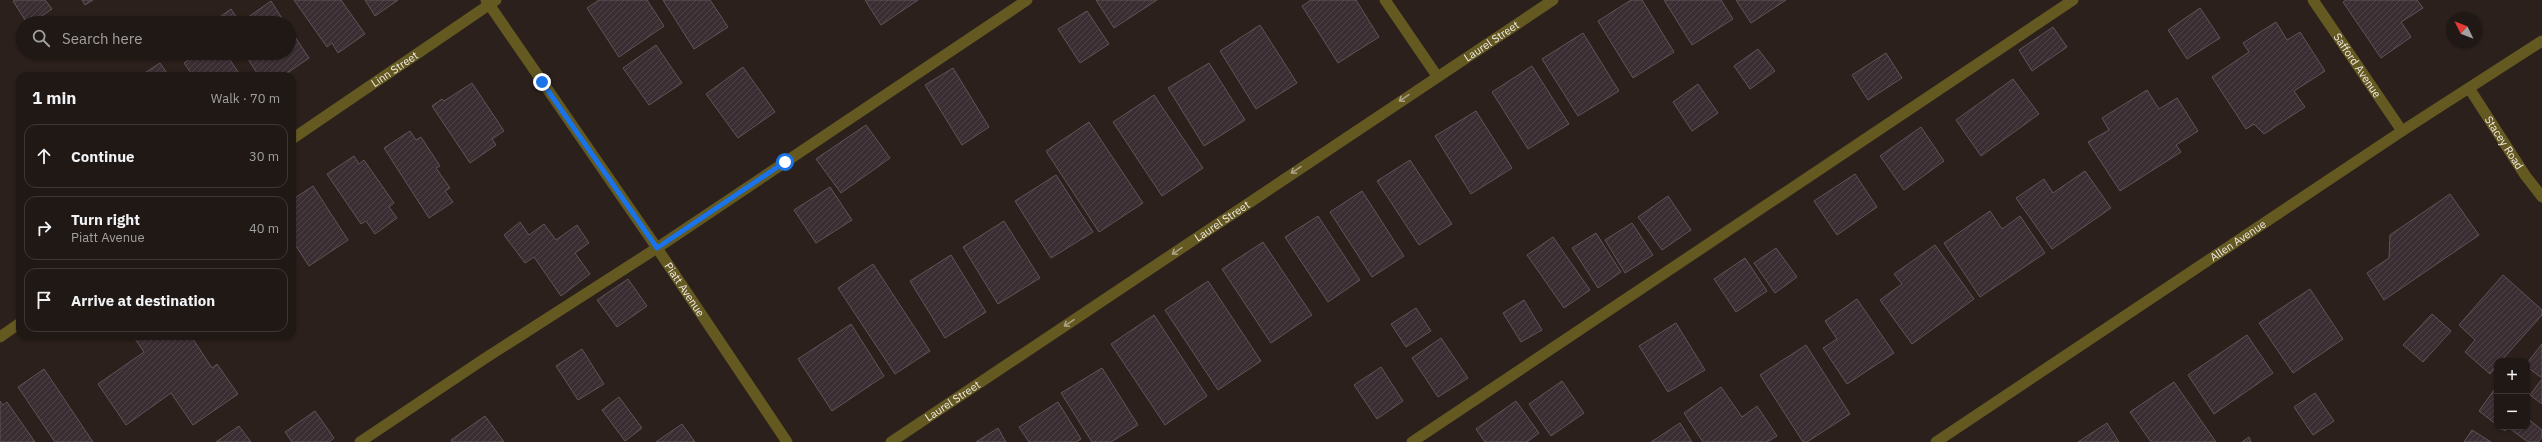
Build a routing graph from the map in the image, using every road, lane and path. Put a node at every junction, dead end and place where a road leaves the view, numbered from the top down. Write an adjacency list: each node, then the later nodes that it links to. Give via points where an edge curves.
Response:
1 (1027, 0): 13 (street)
2 (1385, 0): 8 (street)
3 (1553, 0): 8 (street, Laurel Street)
4 (2073, 0): 19 (street)
5 (2313, 0): 10 (street, Safford Avenue)
6 (490, 2): 11 (street, Linn Street); 13 (street, Piatt Avenue)
7 (2542, 41): 9 (street, Allen Avenue)
8 (1437, 76): 18 (street, Laurel Street, one-way to 18)
9 (2469, 88): 10 (street, Allen Avenue); 12 (street, Stacey Road)
10 (2402, 131): 20 (street, Allen Avenue)
11 (296, 136)
12 (2542, 197)
13 (657, 248): 16 (street); 17 (street, Piatt Avenue)
14 (16, 326): 15 (street)
15 (0, 337)
16 (360, 442)
17 (787, 442)
18 (891, 442)
19 (1412, 442)
20 (1936, 442)

